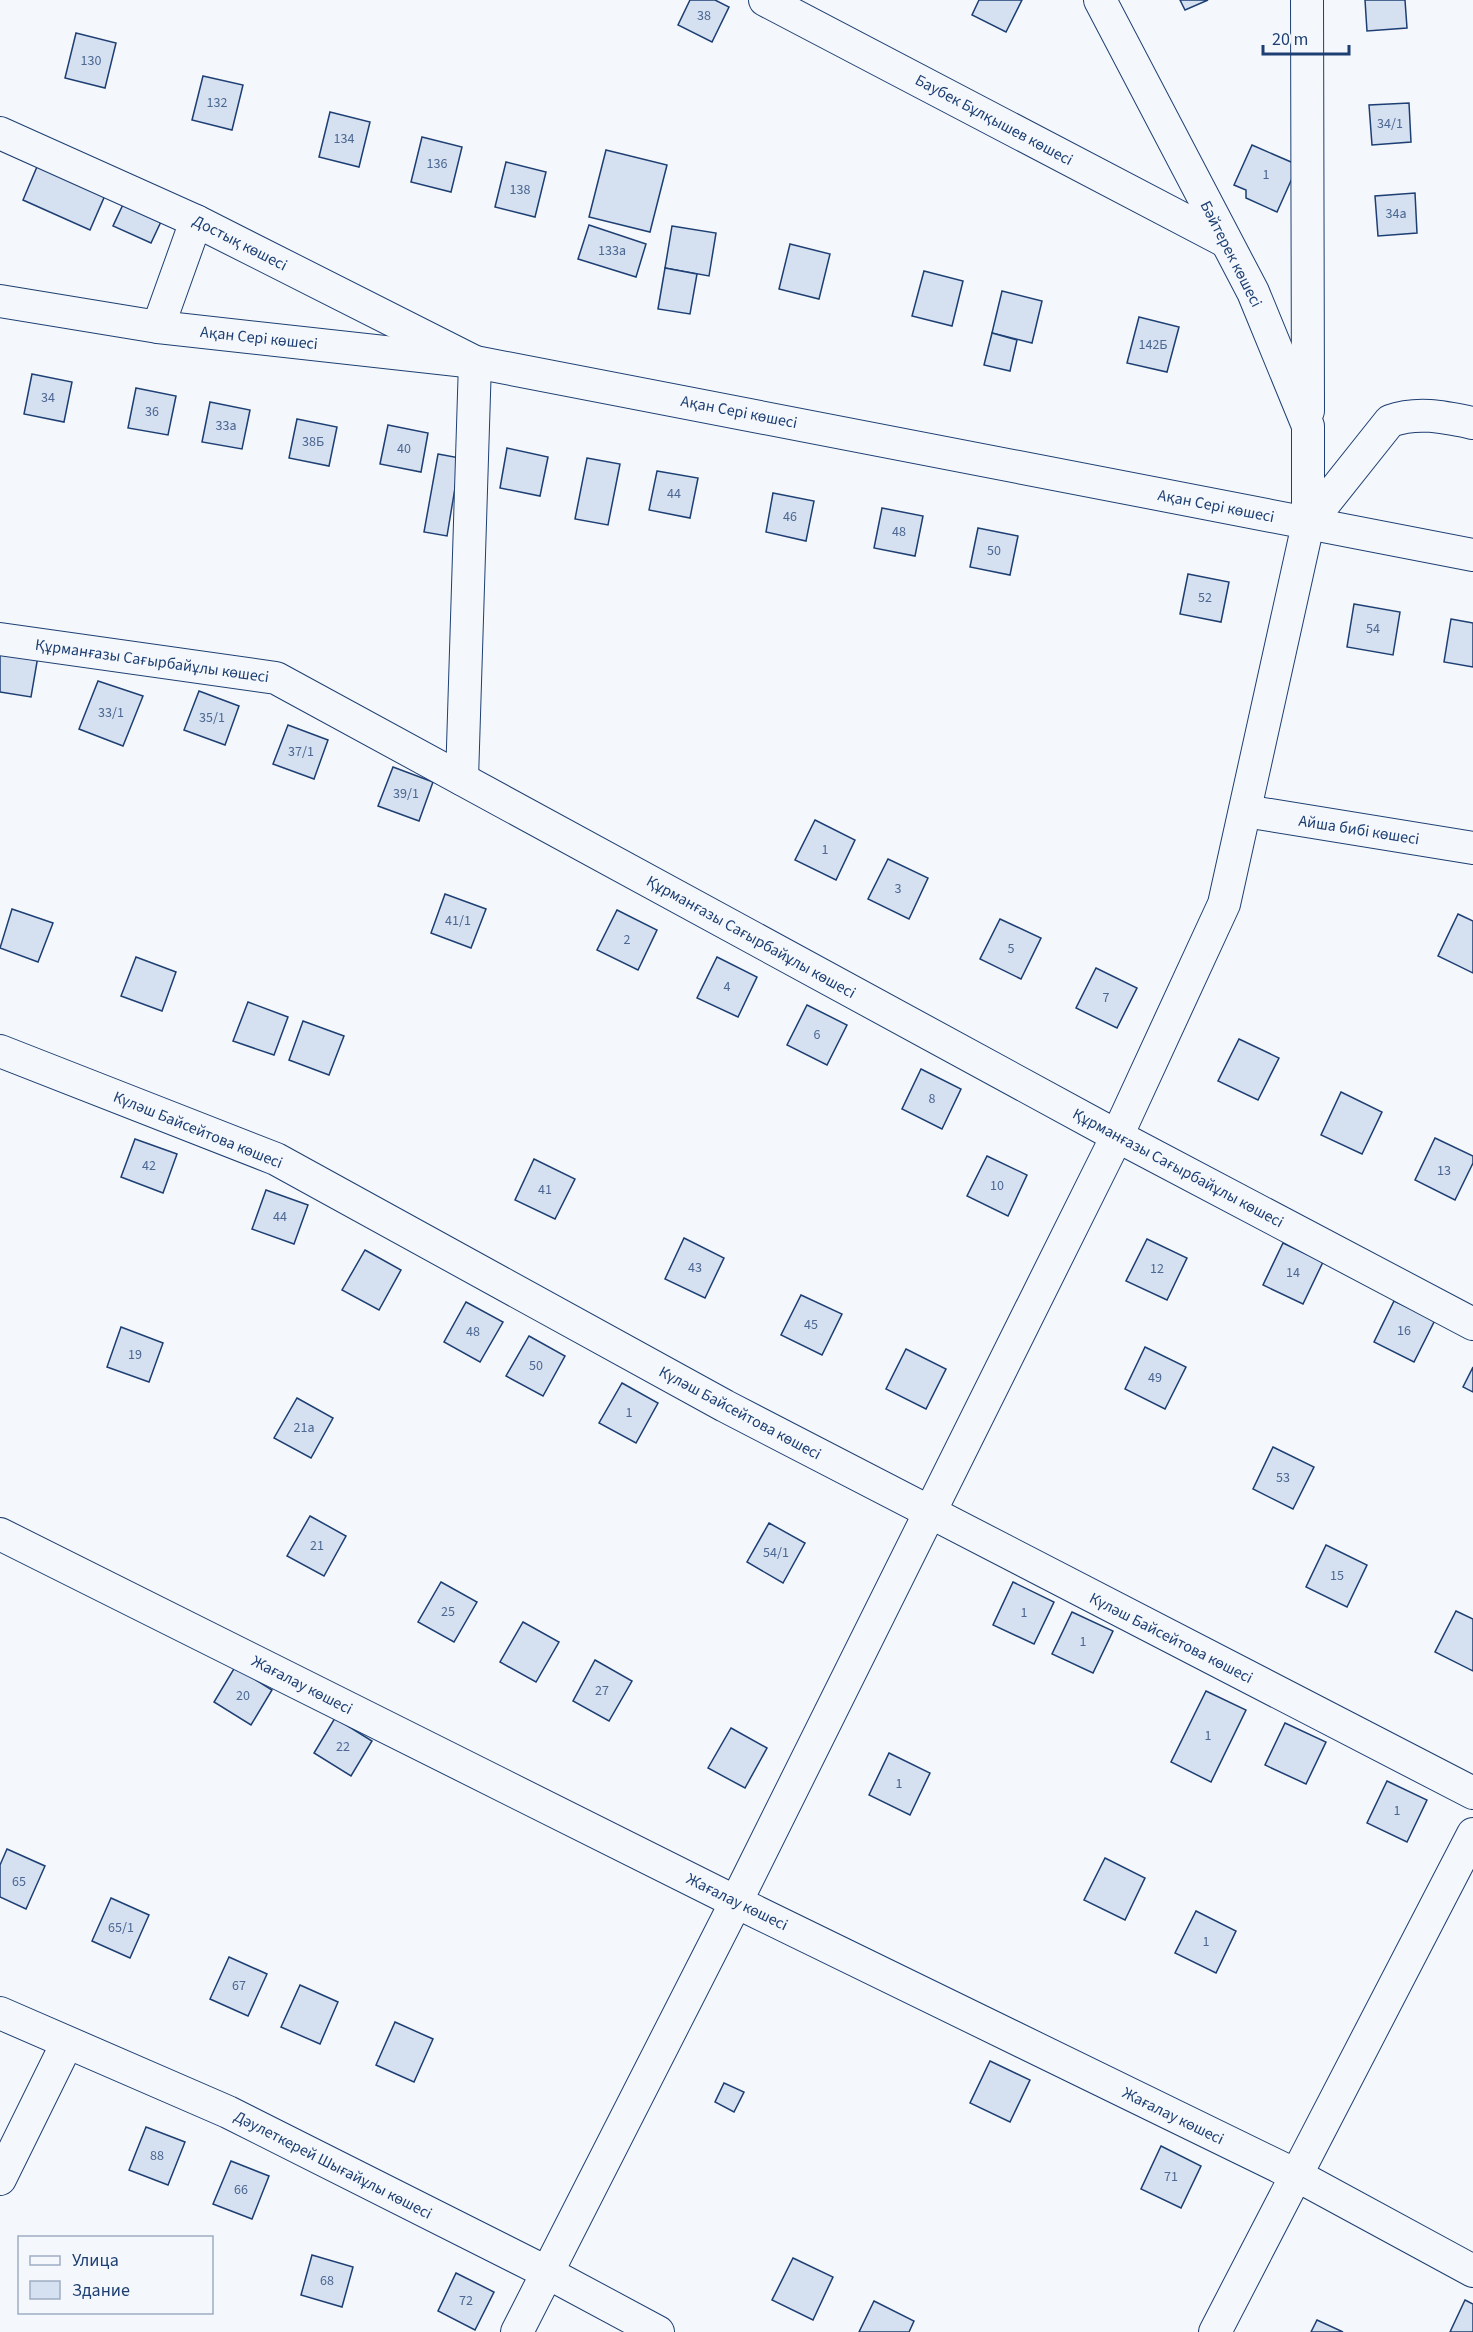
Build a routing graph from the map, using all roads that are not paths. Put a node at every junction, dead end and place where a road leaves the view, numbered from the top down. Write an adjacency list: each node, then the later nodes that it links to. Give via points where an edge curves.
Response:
1 (765, 0): 6 (street, Баубек Бұлқышев көшесі)
2 (1100, 0): 6 (street, Бәйтерек көшесі)
3 (1307, 0): 11 (street)
4 (0, 133): 5 (street, Достық көшесі)
5 (196, 221): 8 (street); 9 (street, Достық көшесі)
6 (1223, 240): 11 (street, Бәйтерек көшесі, via 1252,292)
7 (0, 301): 8 (street, Ақан Сері көшесі)
8 (158, 327): 9 (street, Ақан Сері көшесі)
9 (475, 362): 12 (street, Ақан Сері көшесі); 15 (street)
10 (1473, 423): 12 (street, via 1408,414 1390,421)
11 (1308, 426): 12 (street, Бәйтерек көшесі)
12 (1308, 524): 13 (street, Ақан Сері көшесі); 16 (street)
13 (1473, 554)
14 (0, 639): 15 (street, Құрманғазы Сағырбайұлы көшесі, via 276,678)
15 (462, 779): 19 (street, Құрманғазы Сағырбайұлы көшесі)
16 (1245, 811): 17 (street, Айша бибі көшесі); 19 (street, via 1224,904)
17 (1473, 848)
18 (0, 1052): 21 (street, Күләш Байсейтова көшесі, via 276,1159 725,1406)
19 (1117, 1136): 20 (street, Құрманғазы Сағырбайұлы көшесі); 21 (street)
20 (1473, 1324)
21 (929, 1513): 23 (street, Күләш Байсейтова көшесі); 25 (street)
22 (0, 1534): 25 (street, Жағалау көшесі)
23 (1473, 1793)
24 (1473, 1834): 28 (street)
25 (736, 1902): 28 (street, Жағалау көшесі); 31 (street)
26 (0, 2013): 27 (street, Дәулеткерей Шығайұлы көшесі)
27 (67, 2043): 29 (street); 31 (street, Дәулеткерей Шығайұлы көшесі, via 228,2112)
28 (1298, 2176): 30 (street, Жағалау көшесі); 34 (street)
29 (0, 2179)
30 (1473, 2271)
31 (548, 2273): 32 (street); 33 (street, Дәулеткерей Шығайұлы көшесі)
32 (517, 2332)
33 (658, 2332)
34 (1215, 2332)

